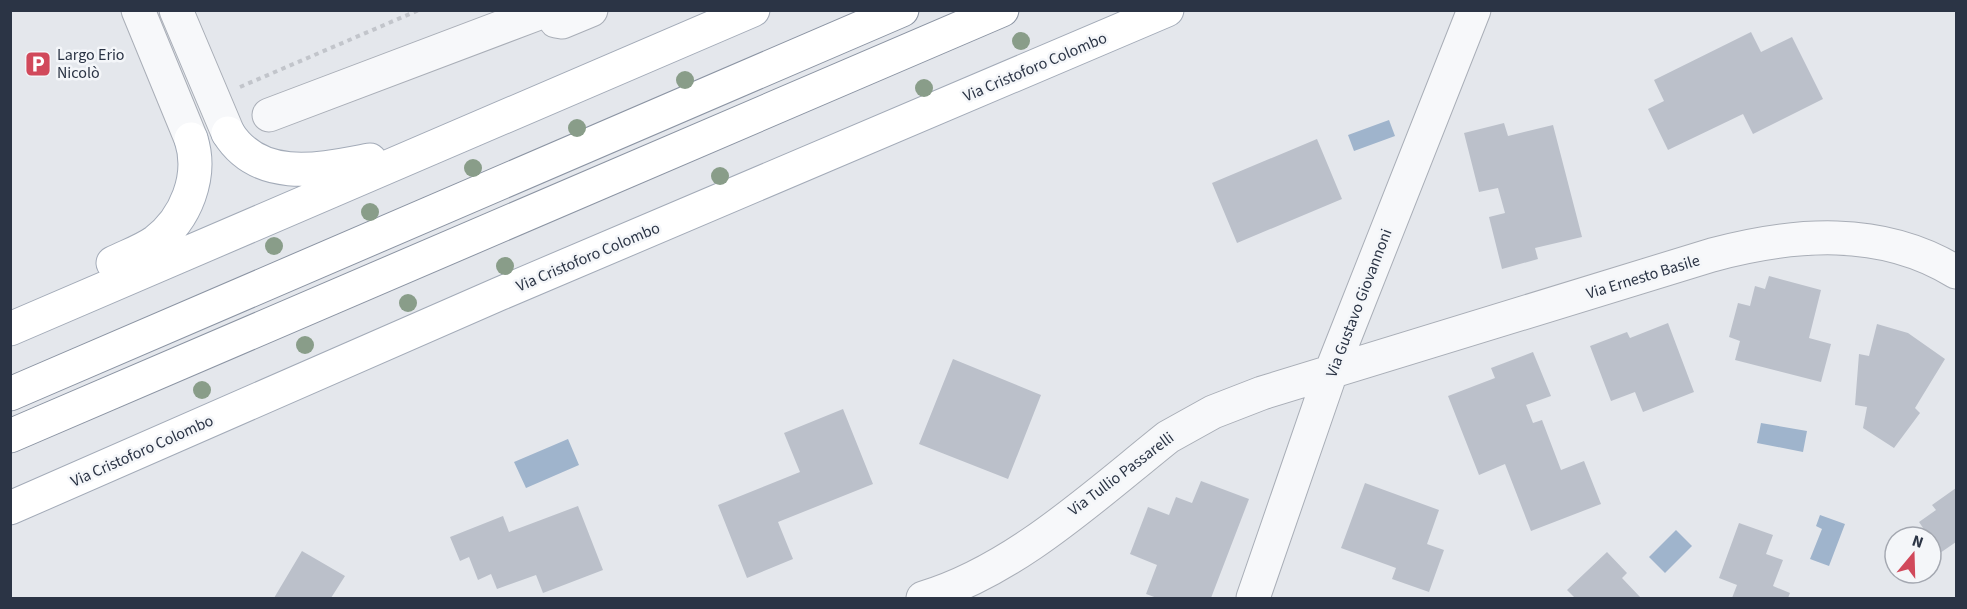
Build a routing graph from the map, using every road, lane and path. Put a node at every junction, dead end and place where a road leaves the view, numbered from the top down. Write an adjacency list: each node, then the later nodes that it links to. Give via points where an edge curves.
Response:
1 (138, 10): 14 (street)
2 (176, 10): 13 (street)
3 (419, 10): 11 (path, via 238,88)
4 (549, 10): 5 (street, via 556,21 562,22); 12 (street)
5 (591, 10)
6 (753, 10): 15 (main road)
7 (902, 10): 20 (main road)
8 (1002, 10): 21 (main road)
9 (1167, 10): 22 (main road, Via Cristoforo Colombo)
10 (1474, 10): 19 (street, Via Gustavo Giovannoni)
11 (233, 79)
12 (268, 115)
13 (228, 133): 15 (main road, via 258,160 298,170)
14 (191, 139): 17 (main road, via 195,159 192,185 181,213 167,231 142,249 69,284)
15 (437, 146): 18 (main road)
16 (1956, 272): 19 (street, Via Ernesto Basile, via 1915,251 1880,243 1845,238 1778,239 1712,255)
17 (10, 319)
18 (10, 329)
19 (1332, 372): 23 (street, Via Tullio Passarelli, via 1262,393 1189,424 1012,556 972,579); 24 (street, Via Gustavo Giovannoni)
20 (10, 394)
21 (10, 436)
22 (10, 508)
23 (923, 598)
24 (1253, 598)

